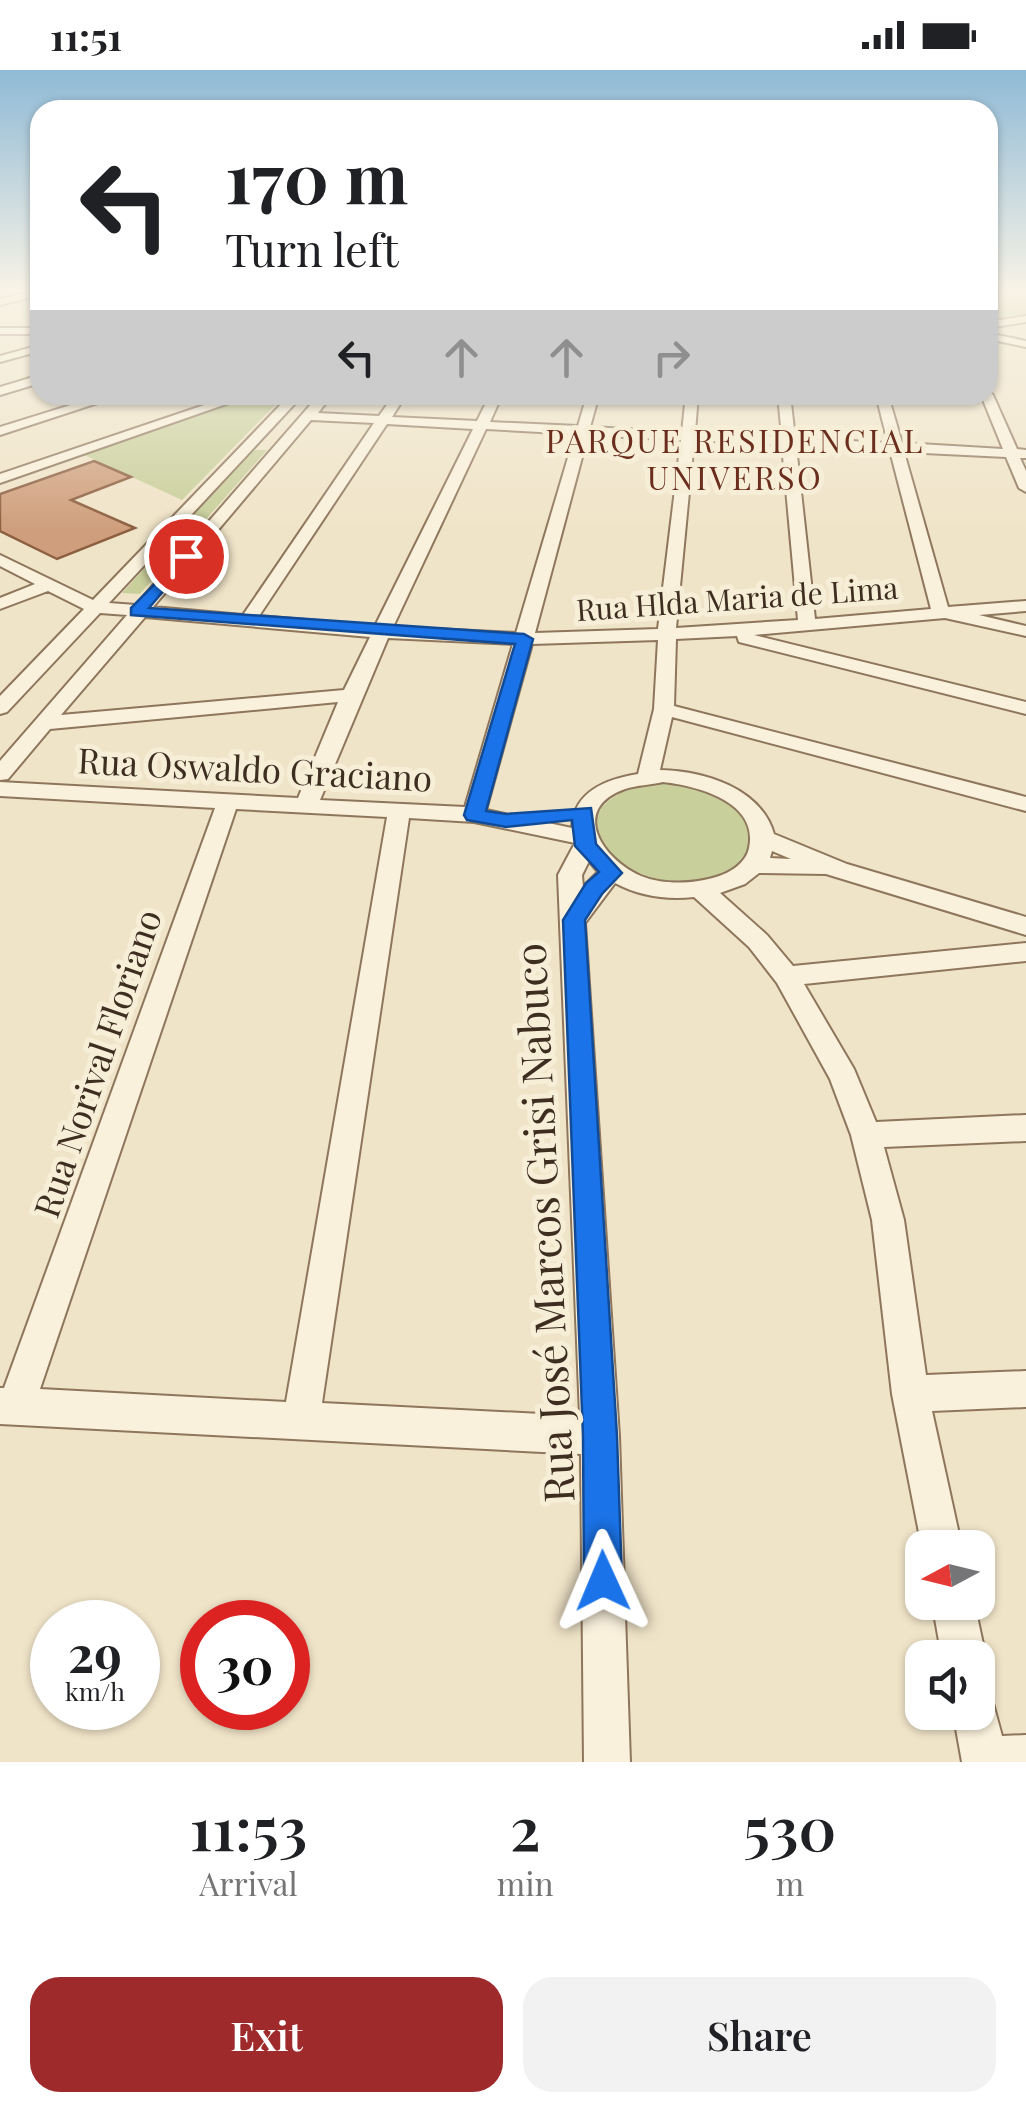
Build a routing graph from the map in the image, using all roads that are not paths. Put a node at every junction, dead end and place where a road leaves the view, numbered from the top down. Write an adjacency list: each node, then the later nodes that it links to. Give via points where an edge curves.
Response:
1 (30, 382): 2 (street)
2 (0, 391)
3 (84, 405): 18 (street)
4 (216, 405): 25 (street)
5 (288, 405): 20 (street)
6 (317, 405): 14 (street)
7 (392, 405): 15 (street)
8 (491, 405): 16 (street)
9 (589, 405): 17 (street)
10 (690, 405): 19 (street)
11 (785, 405): 22 (street)
12 (885, 405): 23 (street)
13 (992, 405): 24 (street)
14 (308, 416): 15 (street); 21 (street)
15 (382, 419): 16 (street); 34 (street)
16 (482, 424): 17 (street); 37 (street)
17 (581, 430): 19 (street); 40 (street)
18 (0, 431)
19 (685, 436): 22 (street); 39 (street)
20 (257, 438): 21 (street); 31 (street)
21 (287, 439): 32 (street)
22 (788, 441): 23 (street); 35 (street)
23 (899, 448): 24 (street); 33 (street)
24 (1019, 454): 26 (street)
25 (0, 478)
26 (1026, 488)
27 (0, 560): 28 (street)
28 (49, 584): 29 (street); 31 (street)
29 (0, 604)
30 (1026, 606): 33 (street, Rua Hlda Maria de Lima)
31 (93, 607): 32 (street, Rua Hlda Maria de Lima); 43 (street)
32 (137, 612): 34 (street, Rua Hlda Maria de Lima); 41 (street)
33 (941, 612): 35 (street, Rua Hlda Maria de Lima); 36 (street)
34 (248, 620): 37 (street, Rua Hlda Maria de Lima)
35 (807, 625): 38 (street, Rua Hlda Maria de Lima)
36 (1026, 631)
37 (380, 632): 40 (street, Rua Hlda Maria de Lima); 42 (street)
38 (724, 632): 39 (street, Rua Hlda Maria de Lima); 44 (street)
39 (668, 633): 40 (street, Rua Hlda Maria de Lima); 45 (street)
40 (524, 639): 57 (street)
41 (69, 693): 46 (street, via 80,708); 47 (street)
42 (351, 694): 46 (street); 54 (street)
43 (0, 708)
44 (1026, 708)
45 (664, 710): 48 (street); 55 (street)
46 (129, 715): 47 (street)
47 (45, 722): 49 (street)
48 (660, 736): 50 (street); 51 (street)
49 (0, 774)
50 (648, 777): 51 (street); 58 (street, via 608,788)
51 (678, 777): 59 (street, via 745,805)
52 (0, 789): 53 (street, Rua Oswaldo Graciano)
53 (228, 801): 54 (street, Rua Oswaldo Graciano); 74 (street, Rua Norival Floriano)
54 (307, 804): 56 (street, Rua Oswaldo Graciano)
55 (1026, 804)
56 (399, 812): 57 (street, Rua Oswaldo Graciano); 75 (street)
57 (474, 815): 58 (street, Rua Oswaldo Graciano)
58 (584, 832): 62 (street); 65 (street, Rua José Marcos Grisi Nabuco, via 570,875)
59 (762, 838): 60 (street); 61 (street)
60 (753, 865): 61 (street); 63 (street)
61 (839, 870): 66 (street)
62 (612, 873): 64 (street, via 654,889); 65 (street, Rua José Marcos Grisi Nabuco)
63 (730, 882): 64 (street); 67 (street)
64 (701, 890): 67 (street)
65 (574, 920): 76 (street, Rua José Marcos Grisi Nabuco)
66 (1026, 926)
67 (758, 942): 69 (street)
68 (1026, 952): 69 (street)
69 (786, 976): 71 (street, via 844,1077)
70 (1026, 1128): 71 (street)
71 (866, 1135): 73 (street, via 888,1220)
72 (1026, 1389): 73 (street)
73 (910, 1394): 77 (street)
74 (7, 1406): 75 (street)
75 (301, 1421): 76 (street)
76 (600, 1436): 80 (street, Rua José Marcos Grisi Nabuco)
77 (938, 1530)
78 (984, 1730): 79 (street)
79 (999, 1760)
80 (607, 1762)

